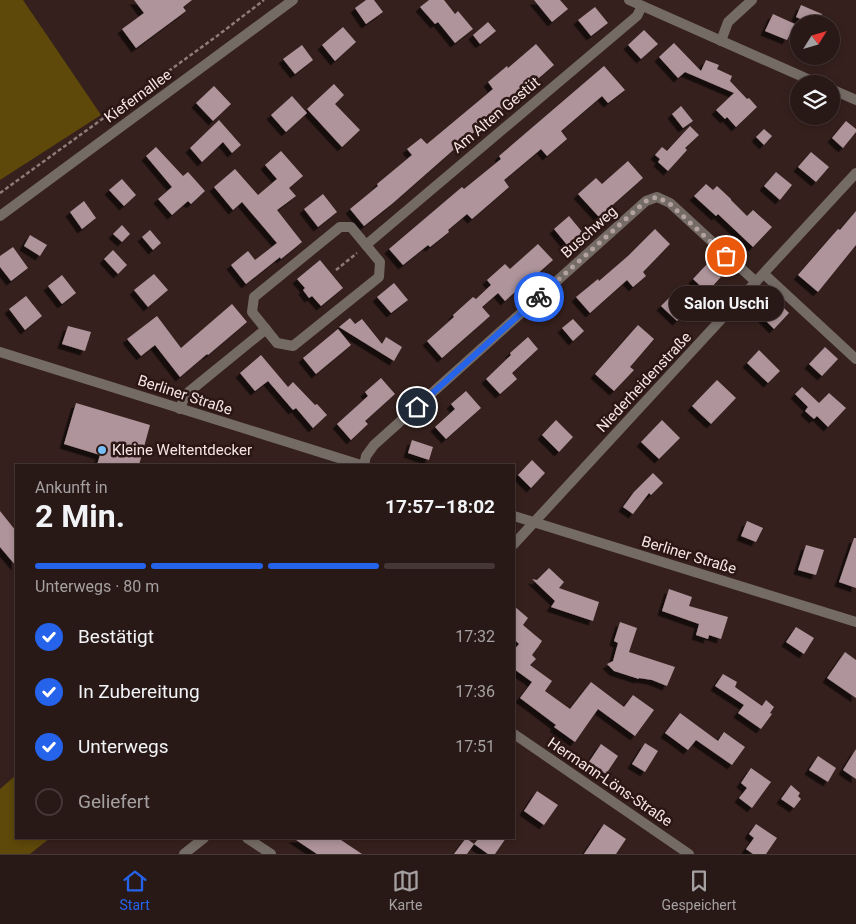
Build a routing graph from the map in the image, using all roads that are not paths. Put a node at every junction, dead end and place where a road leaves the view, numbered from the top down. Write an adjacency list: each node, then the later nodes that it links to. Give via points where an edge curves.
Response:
1 (293, 0): 10 (street, Kiefernallee)
2 (629, 0): 4 (street)
3 (752, 0): 5 (street, via 728,22)
4 (642, 6): 5 (street); 11 (street, Am Alten Gestüt, via 637,16)
5 (721, 41): 6 (street)
6 (798, 75)
7 (840, 93): 8 (street)
8 (856, 100)
9 (856, 172): 12 (street, Niederheidenstraße)
10 (0, 216)
11 (366, 245): 14 (street, via 380,262 379,277 293,346 277,343); 14 (street, via 351,227 340,227 254,297 252,312)
12 (764, 274): 13 (street, Niederheidenstraße); 16 (street)
13 (756, 282): 19 (street, Buschweg, via 670,204 657,197 646,201 374,445); 21 (street, Niederheidenstraße)
14 (266, 329): 17 (street, via 185,395)
15 (0, 352): 17 (street, Berliner Straße)
16 (856, 359)
17 (180, 409): 18 (street, Berliner Straße)
18 (359, 464)
19 (362, 464)
20 (515, 516): 21 (street, Berliner Straße)
21 (534, 522): 22 (street, Niederheidenstraße); 23 (street, Berliner Straße)
22 (515, 543)
23 (856, 622)
24 (515, 735): 29 (street, Hermann-Löns-Straße)
25 (203, 839): 27 (street)
26 (248, 839): 28 (street)
27 (184, 854)
28 (271, 854)
29 (688, 854)

